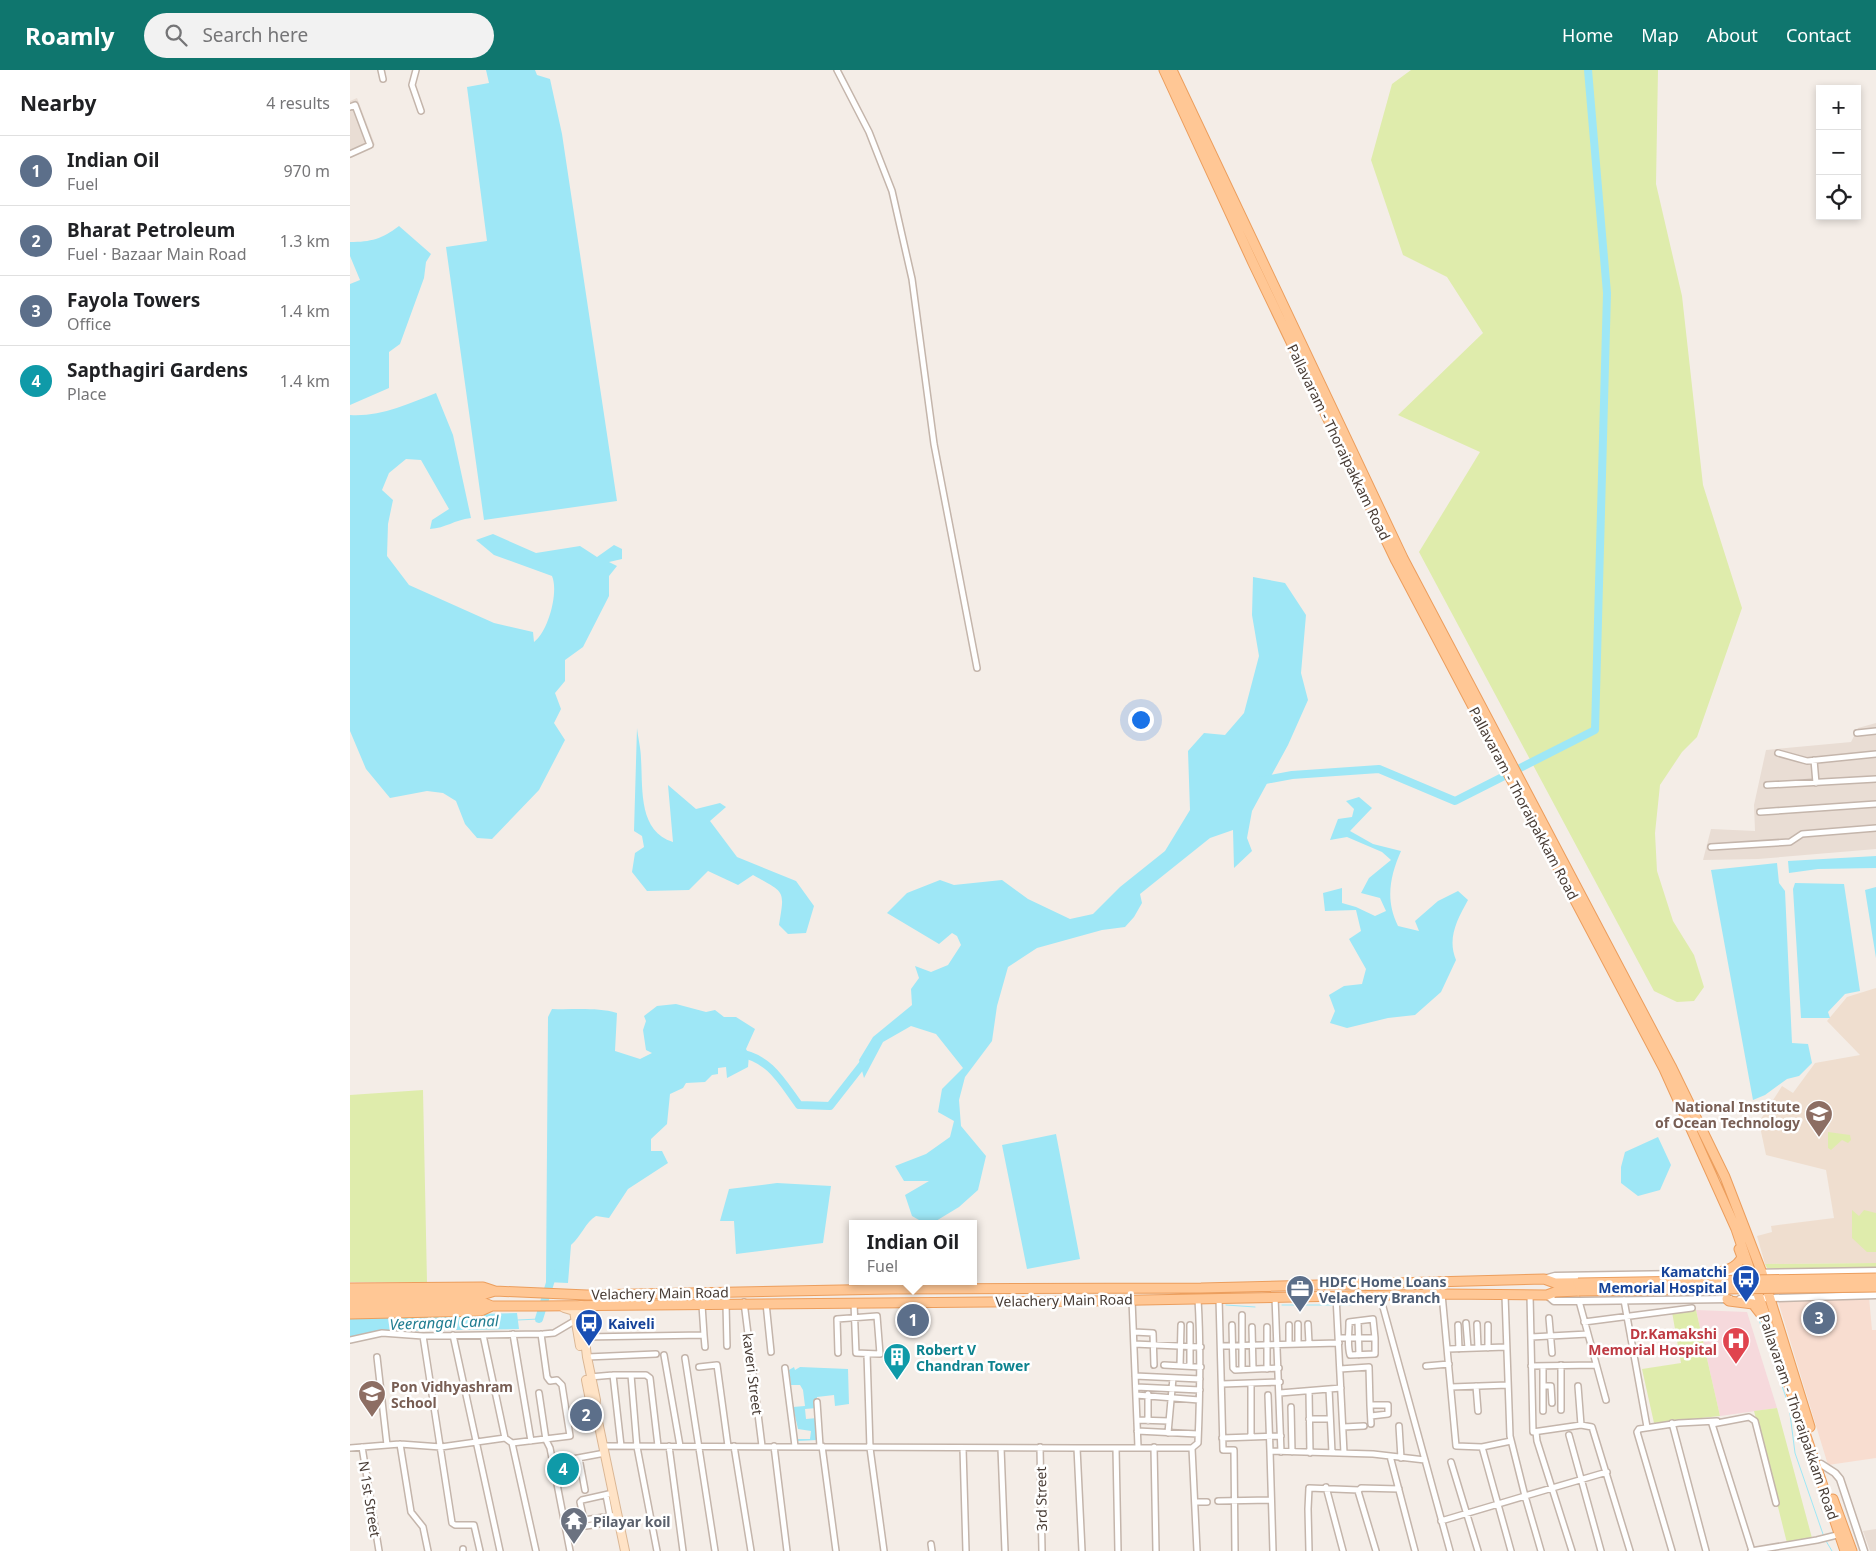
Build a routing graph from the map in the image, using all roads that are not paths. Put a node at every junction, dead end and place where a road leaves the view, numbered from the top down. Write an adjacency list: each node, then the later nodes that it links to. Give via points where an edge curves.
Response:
1 (381, 70): 6 (street)
2 (416, 70): 8 (street, via 412,85)
3 (836, 70): 11 (street, via 869,132 894,199 912,279 934,444)
4 (1164, 70): 10 (main road, Pallavaram - Thoraipakkam Road)
5 (1172, 70): 10 (main road, Pallavaram - Thoraipakkam Road)
6 (383, 79)
7 (350, 106): 9 (street, via 355,105 370,145)
8 (421, 111)
9 (350, 154)
10 (1251, 249): 24 (main road, Pallavaram - Thoraipakkam Road, via 1401,563)
11 (977, 668)
12 (1876, 731): 13 (street)
13 (1857, 733)
14 (1778, 753): 16 (street, via 1798,760)
15 (1876, 754): 16 (street)
16 (1814, 760): 18 (street)
17 (1876, 780): 18 (street)
18 (1816, 783): 19 (street)
19 (1768, 785)
20 (1876, 804): 21 (street)
21 (1760, 812)
22 (1876, 828): 23 (street, via 1802,834 1790,842)
23 (1711, 847)
24 (1666, 1064): 25 (main road, Pallavaram - Thoraipakkam Road); 25 (main road, Pallavaram - Thoraipakkam Road, via 1727,1181)
25 (1732, 1215): 26 (main road, Pallavaram - Thoraipakkam Road)
26 (1737, 1229): 28 (main road, Pallavaram - Thoraipakkam Road); 29 (main road, Pallavaram - Thoraipakkam Road); 30 (main road, via 1742,1257 1739,1264)
27 (1876, 1270): 29 (street)
28 (1752, 1272): 29 (street); 30 (street); 53 (main road, Pallavaram - Thoraipakkam Road)
29 (1762, 1273): 54 (main road, Pallavaram - Thoraipakkam Road)
30 (1712, 1274): 32 (street, via 1554,1276)
31 (1876, 1278): 35 (main road, bridge)
32 (1544, 1279): 33 (main road, Velachery Main Road); 35 (main road, Velachery Main Road)
33 (1461, 1281): 37 (main road, Velachery Main Road, via 1201,1288); 40 (main road)
34 (351, 1287): 38 (main road, Velachery Main Road, via 483,1287)
35 (1579, 1287): 36 (main road, bridge); 46 (main road, Velachery Main Road)
36 (1876, 1287)
37 (909, 1289): 38 (main road, Velachery Main Road, via 570,1294); 60 (main road)
38 (495, 1291): 52 (main road)
39 (1442, 1294): 40 (main road, Velachery Main Road); 45 (main road, Velachery Main Road); 127 (street)
40 (1462, 1294): 41 (main road, Velachery Main Road)
41 (1504, 1295): 42 (main road, Velachery Main Road); 123 (street)
42 (1530, 1295): 46 (main road, Velachery Main Road); 100 (street)
43 (1876, 1295): 54 (street)
44 (1336, 1296): 45 (main road, Velachery Main Road); 48 (main road, Velachery Main Road); 105 (street)
45 (1380, 1296): 263 (street)
46 (1547, 1296): 57 (street, via 1554,1300)
47 (350, 1297): 52 (main road)
48 (1274, 1297): 50 (main road, Velachery Main Road); 112 (street)
49 (1198, 1298): 50 (main road, Velachery Main Road); 55 (main road, Velachery Main Road); 122 (street)
50 (1219, 1298): 118 (street)
51 (1727, 1298): 53 (street); 56 (street); 136 (main road, via 1756,1306 1775,1352)
52 (482, 1299): 66 (main road); 67 (main road)
53 (1759, 1299): 54 (street); 136 (main road, Pallavaram - Thoraipakkam Road)
54 (1770, 1299): 265 (main road, Pallavaram - Thoraipakkam Road)
55 (1132, 1300): 60 (main road, Velachery Main Road); 89 (street)
56 (1624, 1300): 57 (street); 71 (street)
57 (1579, 1301): 76 (street)
58 (744, 1302): 59 (main road, Velachery Main Road); 61 (main road, Velachery Main Road); 234 (street, kaveri Street)
59 (766, 1302): 62 (main road, Velachery Main Road); 129 (street)
60 (909, 1302): 62 (main road, Velachery Main Road)
61 (726, 1303): 65 (main road, Velachery Main Road); 115 (street)
62 (855, 1303): 72 (street)
63 (566, 1305): 64 (main road, Velachery Main Road); 67 (main road, Velachery Main Road); 74 (main road, via 574,1311)
64 (581, 1305): 65 (main road, Velachery Main Road); 99 (main road)
65 (702, 1305): 95 (street)
66 (350, 1306)
67 (492, 1306): 69 (main road, via 481,1311)
68 (1692, 1308): 71 (street)
69 (350, 1314)
70 (1242, 1315): 120 (street)
71 (1626, 1315): 76 (street); 208 (street)
72 (855, 1318): 130 (street, via 837,1319); 133 (street, via 856,1354); 133 (street, via 878,1318 880,1353)
73 (1550, 1318): 98 (street)
74 (576, 1320): 91 (street, via 554,1332); 190 (main road, via 590,1400)
75 (1358, 1321): 101 (street, via 1349,1322); 102 (street); 103 (street, via 1373,1320)
76 (1584, 1322): 92 (street)
77 (1466, 1323): 124 (street)
78 (1298, 1324): 107 (street)
79 (1308, 1324): 108 (street)
80 (1477, 1324): 125 (street)
81 (1181, 1325): 116 (street)
82 (1190, 1325): 117 (street)
83 (1232, 1325): 119 (street)
84 (1289, 1325): 106 (street)
85 (1458, 1325): 128 (street)
86 (1488, 1325): 126 (street)
87 (1252, 1327): 114 (street)
88 (1267, 1327): 111 (street)
89 (1134, 1332): 110 (street); 113 (street, via 1153,1333)
90 (513, 1334): 91 (street); 94 (street); 221 (street)
91 (541, 1334): 219 (street, via 547,1377 562,1385 571,1433 567,1438)
92 (1588, 1334): 98 (street); 144 (street)
93 (453, 1335): 94 (street); 96 (street); 222 (street)
94 (483, 1335): 217 (street)
95 (704, 1335): 99 (street); 121 (street)
96 (423, 1336): 104 (street, via 382,1334); 241 (street)
97 (1317, 1336): 109 (street)
98 (1551, 1336): 100 (street); 131 (street)
99 (584, 1337): 138 (main road)
100 (1530, 1337): 148 (street)
101 (1349, 1338): 102 (street); 105 (street); 135 (street, via 1350,1355)
102 (1359, 1338): 103 (street); 135 (street)
103 (1375, 1338): 135 (street, via 1376,1353)
104 (350, 1340)
105 (1339, 1340): 109 (street); 157 (street)
106 (1289, 1343): 107 (street); 112 (street)
107 (1298, 1343): 108 (street)
108 (1309, 1343): 109 (street)
109 (1317, 1343)
110 (1134, 1344): 113 (street); 160 (street)
111 (1267, 1344): 112 (street); 114 (street); 156 (street)
112 (1278, 1344): 153 (street)
113 (1153, 1345): 116 (street); 140 (street)
114 (1253, 1345): 120 (street); 155 (street)
115 (727, 1346)
116 (1180, 1346): 117 (street); 145 (street)
117 (1190, 1346): 122 (street); 146 (street)
118 (1221, 1346): 119 (street); 166 (street)
119 (1232, 1346): 120 (street); 154 (street, via 1233,1368)
120 (1241, 1346): 154 (street)
121 (705, 1347)
122 (1201, 1347): 151 (street)
123 (1506, 1347): 126 (street); 167 (street)
124 (1468, 1348): 125 (street); 128 (street)
125 (1478, 1348): 126 (street)
126 (1488, 1348)
127 (1448, 1349): 128 (street); 142 (street)
128 (1459, 1349)
129 (771, 1352)
130 (838, 1353)
131 (1552, 1353)
132 (656, 1354): 138 (street)
133 (866, 1354): 245 (street)
134 (664, 1355): 230 (street)
135 (1359, 1355)
136 (1780, 1355): 286 (main road, Pallavaram - Thoraipakkam Road)
137 (377, 1357): 225 (street)
138 (587, 1357): 161 (main road)
139 (685, 1358): 231 (street)
140 (1154, 1364)
141 (1164, 1364): 145 (street)
142 (1449, 1364): 147 (street); 168 (street)
143 (1560, 1365): 144 (street); 149 (street); 192 (street)
144 (1596, 1365): 186 (street)
145 (1180, 1366): 146 (street)
146 (1190, 1366): 151 (street)
147 (1426, 1366)
148 (1531, 1366): 149 (street); 210 (street, via 1533,1432)
149 (1543, 1366): 170 (street)
150 (699, 1367): 232 (street, via 717,1365)
151 (1201, 1367): 163 (street)
152 (785, 1368): 236 (street)
153 (1279, 1368): 156 (street); 164 (street)
154 (1242, 1369): 155 (street)
155 (1253, 1369): 156 (street)
156 (1267, 1369)
157 (1340, 1369): 174 (street); 189 (street, via 1369,1367)
158 (612, 1375): 159 (street); 161 (street); 226 (street)
159 (631, 1375): 227 (street); 228 (street, via 650,1378)
160 (1135, 1376): 162 (street); 172 (street)
161 (590, 1377): 190 (main road)
162 (1173, 1378): 163 (street); 175 (street)
163 (1200, 1380): 177 (street)
164 (1280, 1382): 165 (street); 180 (street)
165 (1251, 1383): 166 (street); 216 (street)
166 (1222, 1384): 218 (street)
167 (1508, 1385): 169 (street); 220 (street)
168 (1451, 1386): 169 (street); 238 (street, via 1456,1446)
169 (1476, 1386): 193 (street)
170 (1543, 1386): 188 (street, via 1551,1386); 194 (street)
171 (1578, 1386): 204 (street)
172 (1136, 1387): 173 (street); 182 (street)
173 (1148, 1388): 175 (street); 183 (street)
174 (1341, 1388): 176 (street); 207 (street)
175 (1172, 1389): 177 (street); 184 (street)
176 (1329, 1389): 178 (street); 197 (street)
177 (1200, 1390): 185 (street)
178 (1309, 1391): 180 (street); 196 (street)
179 (539, 1393): 219 (street)
180 (1280, 1393): 215 (street)
181 (1268, 1395): 214 (street)
182 (1136, 1396): 183 (street); 198 (street)
183 (1148, 1397): 184 (street); 199 (street)
184 (1171, 1398): 185 (street); 200 (street)
185 (1200, 1400): 212 (street)
186 (1606, 1400)
187 (817, 1402): 237 (street)
188 (1552, 1403)
189 (1370, 1405): 195 (street); 195 (street, via 1388,1405 1388,1414)
190 (595, 1407): 251 (main road)
191 (1291, 1407): 254 (street)
192 (1561, 1410)
193 (1478, 1411)
194 (1543, 1411)
195 (1371, 1416): 202 (street)
196 (1309, 1419): 197 (street); 255 (street)
197 (1330, 1419): 256 (street)
198 (1137, 1420): 199 (street); 209 (street)
199 (1148, 1421): 200 (street)
200 (1169, 1421): 211 (street)
201 (1718, 1422): 203 (street); 281 (street, via 1750,1417 1755,1421); 326 (street, via 1712,1424 1712,1429)
202 (1371, 1424)
203 (1672, 1424): 208 (street); 325 (street)
204 (1581, 1425): 210 (street); 266 (street, via 1592,1427)
205 (1364, 1426): 207 (street)
206 (1399, 1426): 260 (street)
207 (1343, 1427): 257 (street)
208 (1647, 1428): 324 (street, via 1637,1432)
209 (1137, 1431): 211 (street); 243 (street)
210 (1536, 1432): 269 (street)
211 (1168, 1433): 212 (street)
212 (1198, 1434): 250 (street, via 1198,1443)
213 (1569, 1435): 267 (street)
214 (1270, 1436): 215 (street); 216 (street); 252 (street)
215 (1281, 1436): 253 (street)
216 (1251, 1437): 218 (street)
217 (505, 1438): 222 (street); 223 (street)
218 (1222, 1438): 277 (street, via 1223,1450 1234,1450)
219 (546, 1440): 221 (street); 294 (street)
220 (1511, 1441): 238 (street); 274 (street)
221 (531, 1442): 223 (street)
222 (476, 1443): 241 (street); 292 (street)
223 (512, 1443): 293 (street)
224 (400, 1444): 225 (street); 241 (street); 290 (street, via 411,1512 423,1527)
225 (387, 1445): 240 (street)
226 (621, 1446): 227 (street); 251 (street)
227 (637, 1446): 228 (street); 296 (street)
228 (658, 1446): 229 (street)
229 (669, 1446): 230 (street); 297 (street)
230 (680, 1446): 231 (street)
231 (699, 1446): 232 (street); 298 (street)
232 (728, 1446): 233 (street)
233 (734, 1446): 234 (street); 299 (street)
234 (762, 1446): 235 (street)
235 (774, 1446): 236 (street); 300 (street)
236 (795, 1446): 237 (street)
237 (821, 1446): 245 (street); 301 (street)
238 (1482, 1446): 280 (street)
239 (350, 1447): 240 (street)
240 (362, 1447): 289 (street, N 1st Street)
241 (441, 1447): 291 (street, via 452,1523 474,1525)
242 (1040, 1447): 247 (street); 248 (street); 306 (street, 3rd Street)
243 (1138, 1447): 244 (street); 249 (street)
244 (1154, 1447): 250 (street); 309 (street)
245 (870, 1448): 246 (street); 302 (street)
246 (962, 1448): 247 (street); 304 (street)
247 (1001, 1448): 305 (street)
248 (1077, 1448): 249 (street); 307 (street)
249 (1116, 1448): 308 (street)
250 (1192, 1448): 278 (street)
251 (604, 1449): 259 (street); 273 (main road)
252 (1270, 1451): 253 (street); 262 (street)
253 (1281, 1452): 254 (street); 262 (street)
254 (1292, 1452): 255 (street)
255 (1310, 1453): 256 (street)
256 (1332, 1453): 257 (street)
257 (1344, 1454): 258 (street)
258 (1390, 1456): 260 (street); 270 (street)
259 (579, 1458): 261 (street); 271 (street)
260 (1401, 1458): 263 (street)
261 (567, 1460)
262 (1270, 1460): 275 (street)
263 (1425, 1460): 284 (street)
264 (1451, 1462): 282 (street)
265 (1821, 1464): 286 (main road, Pallavaram - Thoraipakkam Road); 330 (street, via 1840,1479)
266 (1606, 1472): 267 (street); 323 (street)
267 (1581, 1479): 269 (street); 322 (street)
268 (1326, 1487): 272 (street); 313 (street, via 1310,1488); 314 (street)
269 (1552, 1487): 274 (street); 321 (street)
270 (1399, 1489): 272 (street); 316 (street)
271 (585, 1490)
272 (1359, 1490): 315 (street)
273 (610, 1494): 283 (main road); 283 (street, via 582,1500 584,1520)
274 (1525, 1496): 280 (street); 320 (street)
275 (1271, 1500): 277 (street); 312 (street)
276 (1218, 1501): 277 (street)
277 (1234, 1501): 311 (street)
278 (1195, 1502): 279 (street); 310 (street)
279 (1207, 1502)
280 (1497, 1504): 282 (street); 319 (street)
281 (1776, 1504)
282 (1468, 1513): 284 (street); 318 (street)
283 (616, 1518): 285 (street); 295 (main road)
284 (1441, 1521): 317 (street)
285 (586, 1525)
286 (1838, 1535): 288 (street); 328 (main road, Pallavaram - Thoraipakkam Road); 329 (main road, Pallavaram - Thoraipakkam Road)
287 (931, 1544): 303 (street)
288 (1790, 1544): 326 (street); 327 (street)
289 (379, 1551)
290 (428, 1551)
291 (480, 1551)
292 (500, 1551)
293 (536, 1551)
294 (569, 1551)
295 (625, 1551)
296 (657, 1551)
297 (683, 1551)
298 (715, 1551)
299 (751, 1551)
300 (788, 1551)
301 (836, 1551)
302 (884, 1551)
303 (932, 1551)
304 (966, 1551)
305 (1005, 1551)
306 (1042, 1551)
307 (1082, 1551)
308 (1118, 1551)
309 (1156, 1551)
310 (1196, 1551)
311 (1235, 1551)
312 (1273, 1551)
313 (1310, 1551)
314 (1344, 1551)
315 (1376, 1551)
316 (1416, 1551)
317 (1450, 1551)
318 (1478, 1551)
319 (1511, 1551)
320 (1541, 1551)
321 (1572, 1551)
322 (1601, 1551)
323 (1630, 1551)
324 (1672, 1551)
325 (1706, 1551)
326 (1751, 1551)
327 (1792, 1551)
328 (1845, 1551)
329 (1852, 1551)
330 (1864, 1551)

